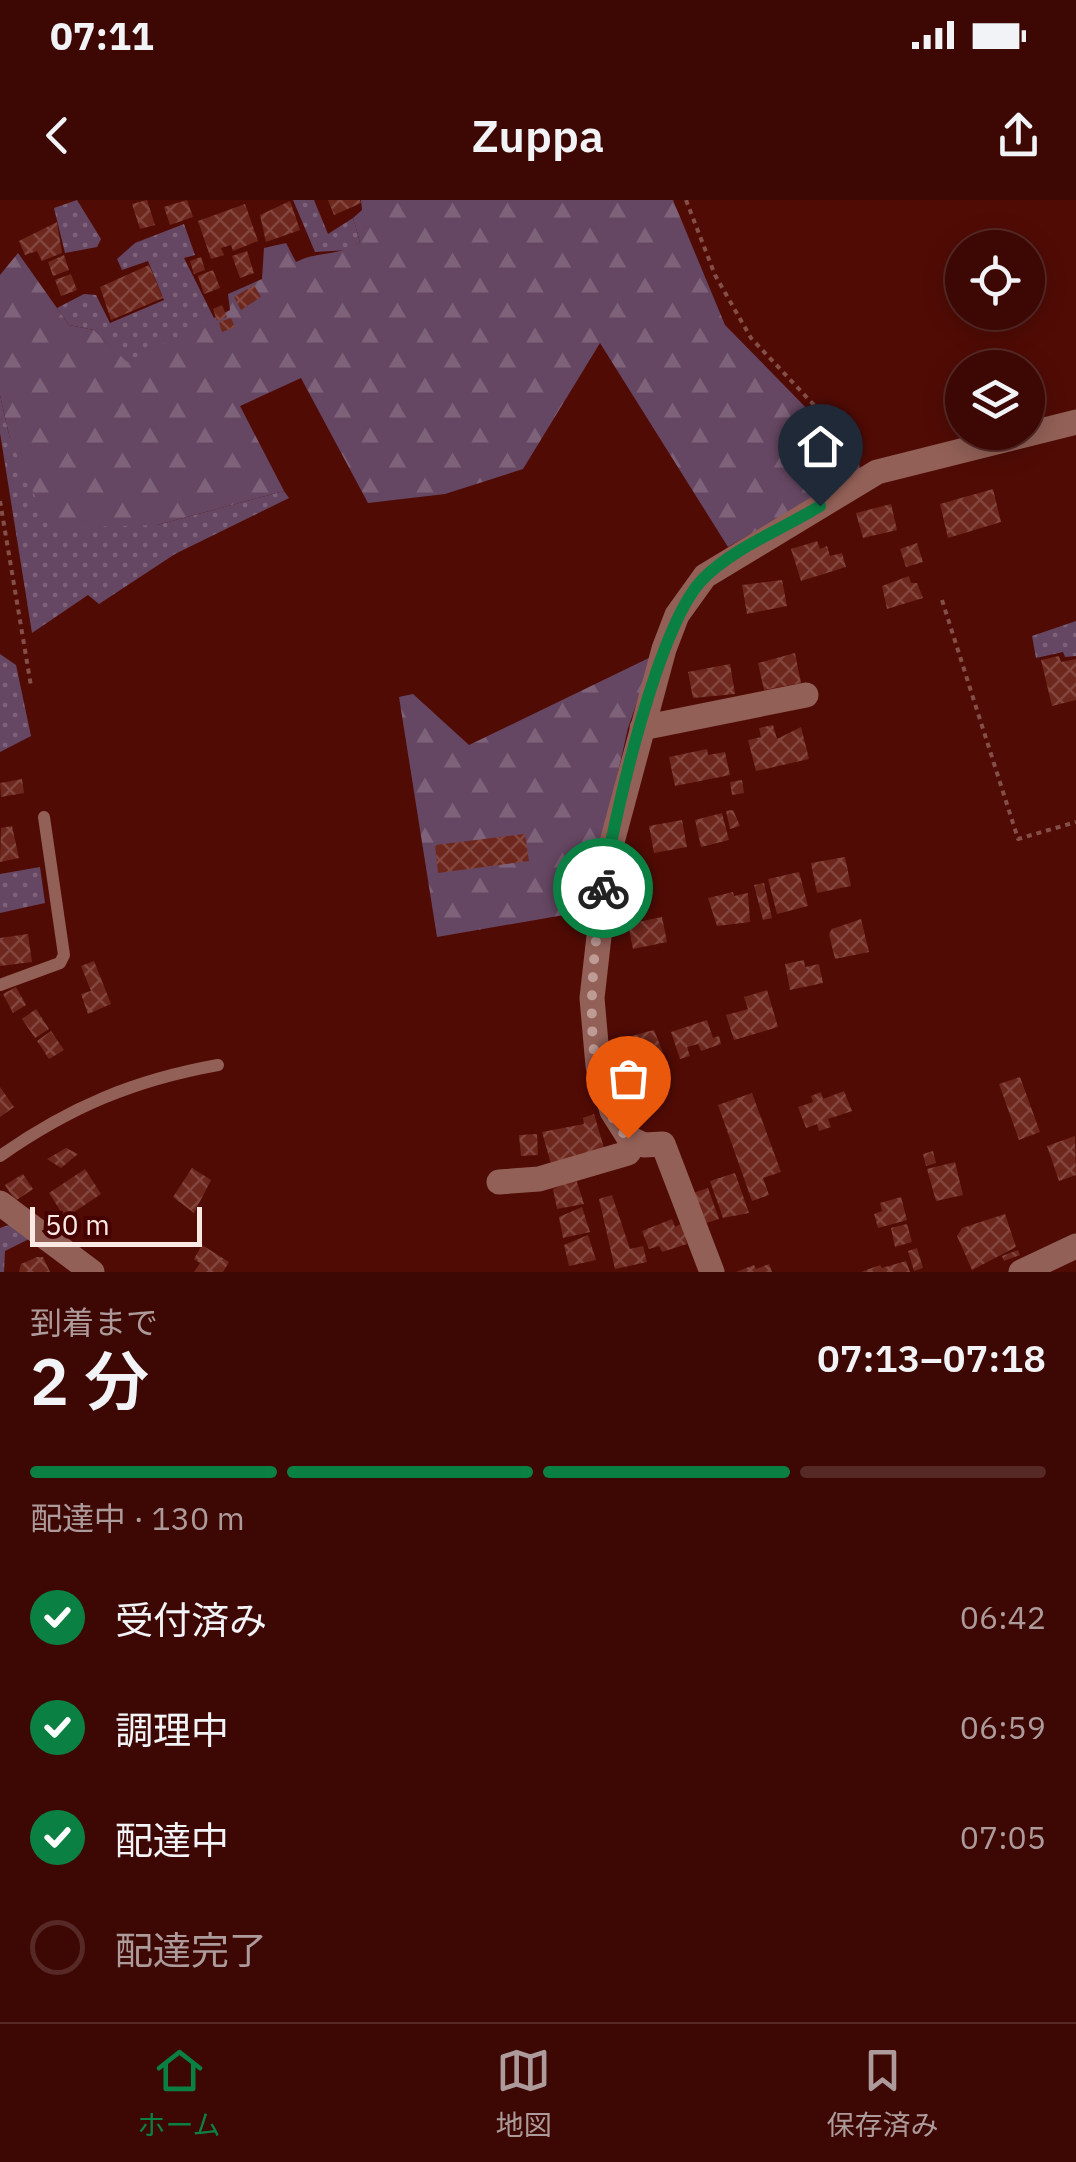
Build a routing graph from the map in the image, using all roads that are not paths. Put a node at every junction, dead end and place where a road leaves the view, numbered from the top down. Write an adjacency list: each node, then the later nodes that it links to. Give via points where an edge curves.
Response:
1 (1076, 422): 3 (street, via 877,472 706,576 668,632)
2 (806, 695): 3 (street)
3 (642, 728): 7 (street, via 608,857 592,998 604,1090 623,1133)
4 (44, 816): 5 (lane, via 64,955 60,963)
5 (0, 985)
6 (218, 1065): 8 (lane, via 151,1077 44,1126)
7 (635, 1142): 9 (street, via 628,1152 539,1179); 13 (street, via 662,1144)
8 (0, 1156)
9 (499, 1182)
10 (4, 1212): 12 (street)
11 (1076, 1246): 14 (street)
12 (92, 1272)
13 (712, 1272)
14 (1021, 1272)

